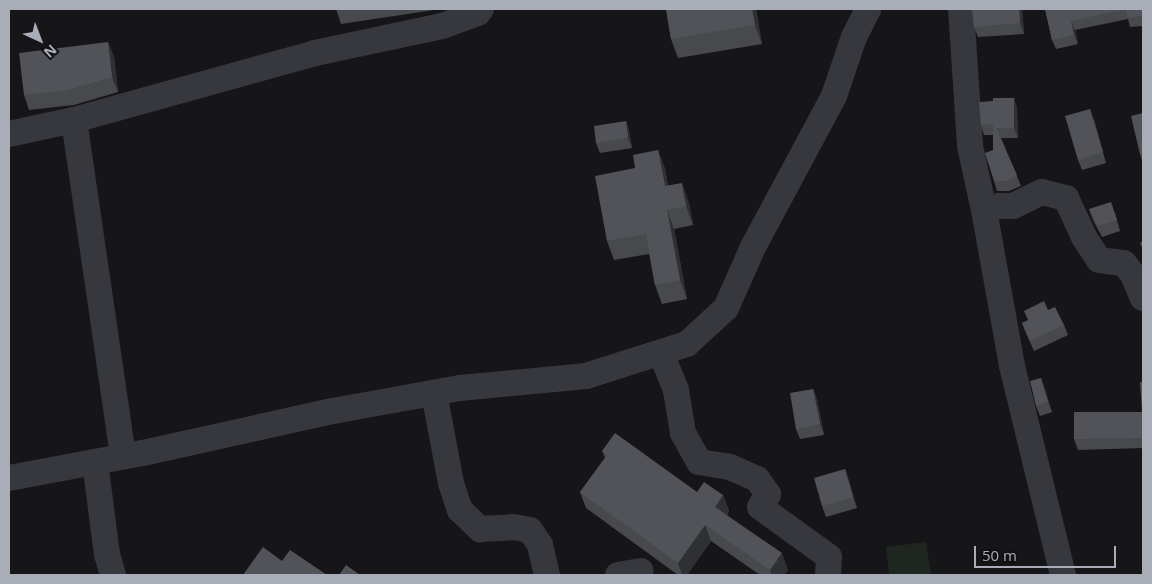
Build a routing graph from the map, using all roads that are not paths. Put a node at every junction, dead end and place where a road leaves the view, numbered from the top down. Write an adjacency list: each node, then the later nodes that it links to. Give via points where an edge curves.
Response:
1 (481, 9): 4 (street, via 442,26 316,53)
2 (868, 9): 8 (street, via 854,37 834,96 754,247 726,308 688,344)
3 (961, 9): 6 (street, via 970,146)
4 (74, 120): 5 (street); 10 (street)
5 (9, 134)
6 (984, 210): 7 (street, via 1013,206 1042,192 1066,198 1099,260 1124,263 1133,274); 16 (street, via 1012,366)
7 (1143, 298)
8 (661, 353): 9 (street, via 586,376); 15 (street, via 676,390 683,433 699,462 730,467 757,479 768,494 760,507 829,557)
9 (434, 393): 10 (street); 14 (street, via 451,483 460,510 480,529 514,527 530,530 540,545)
10 (123, 456): 11 (street)
11 (95, 462): 12 (street); 13 (street, via 107,554)
12 (9, 478)
13 (113, 575)
14 (547, 575)
15 (828, 575)
16 (1063, 575)

